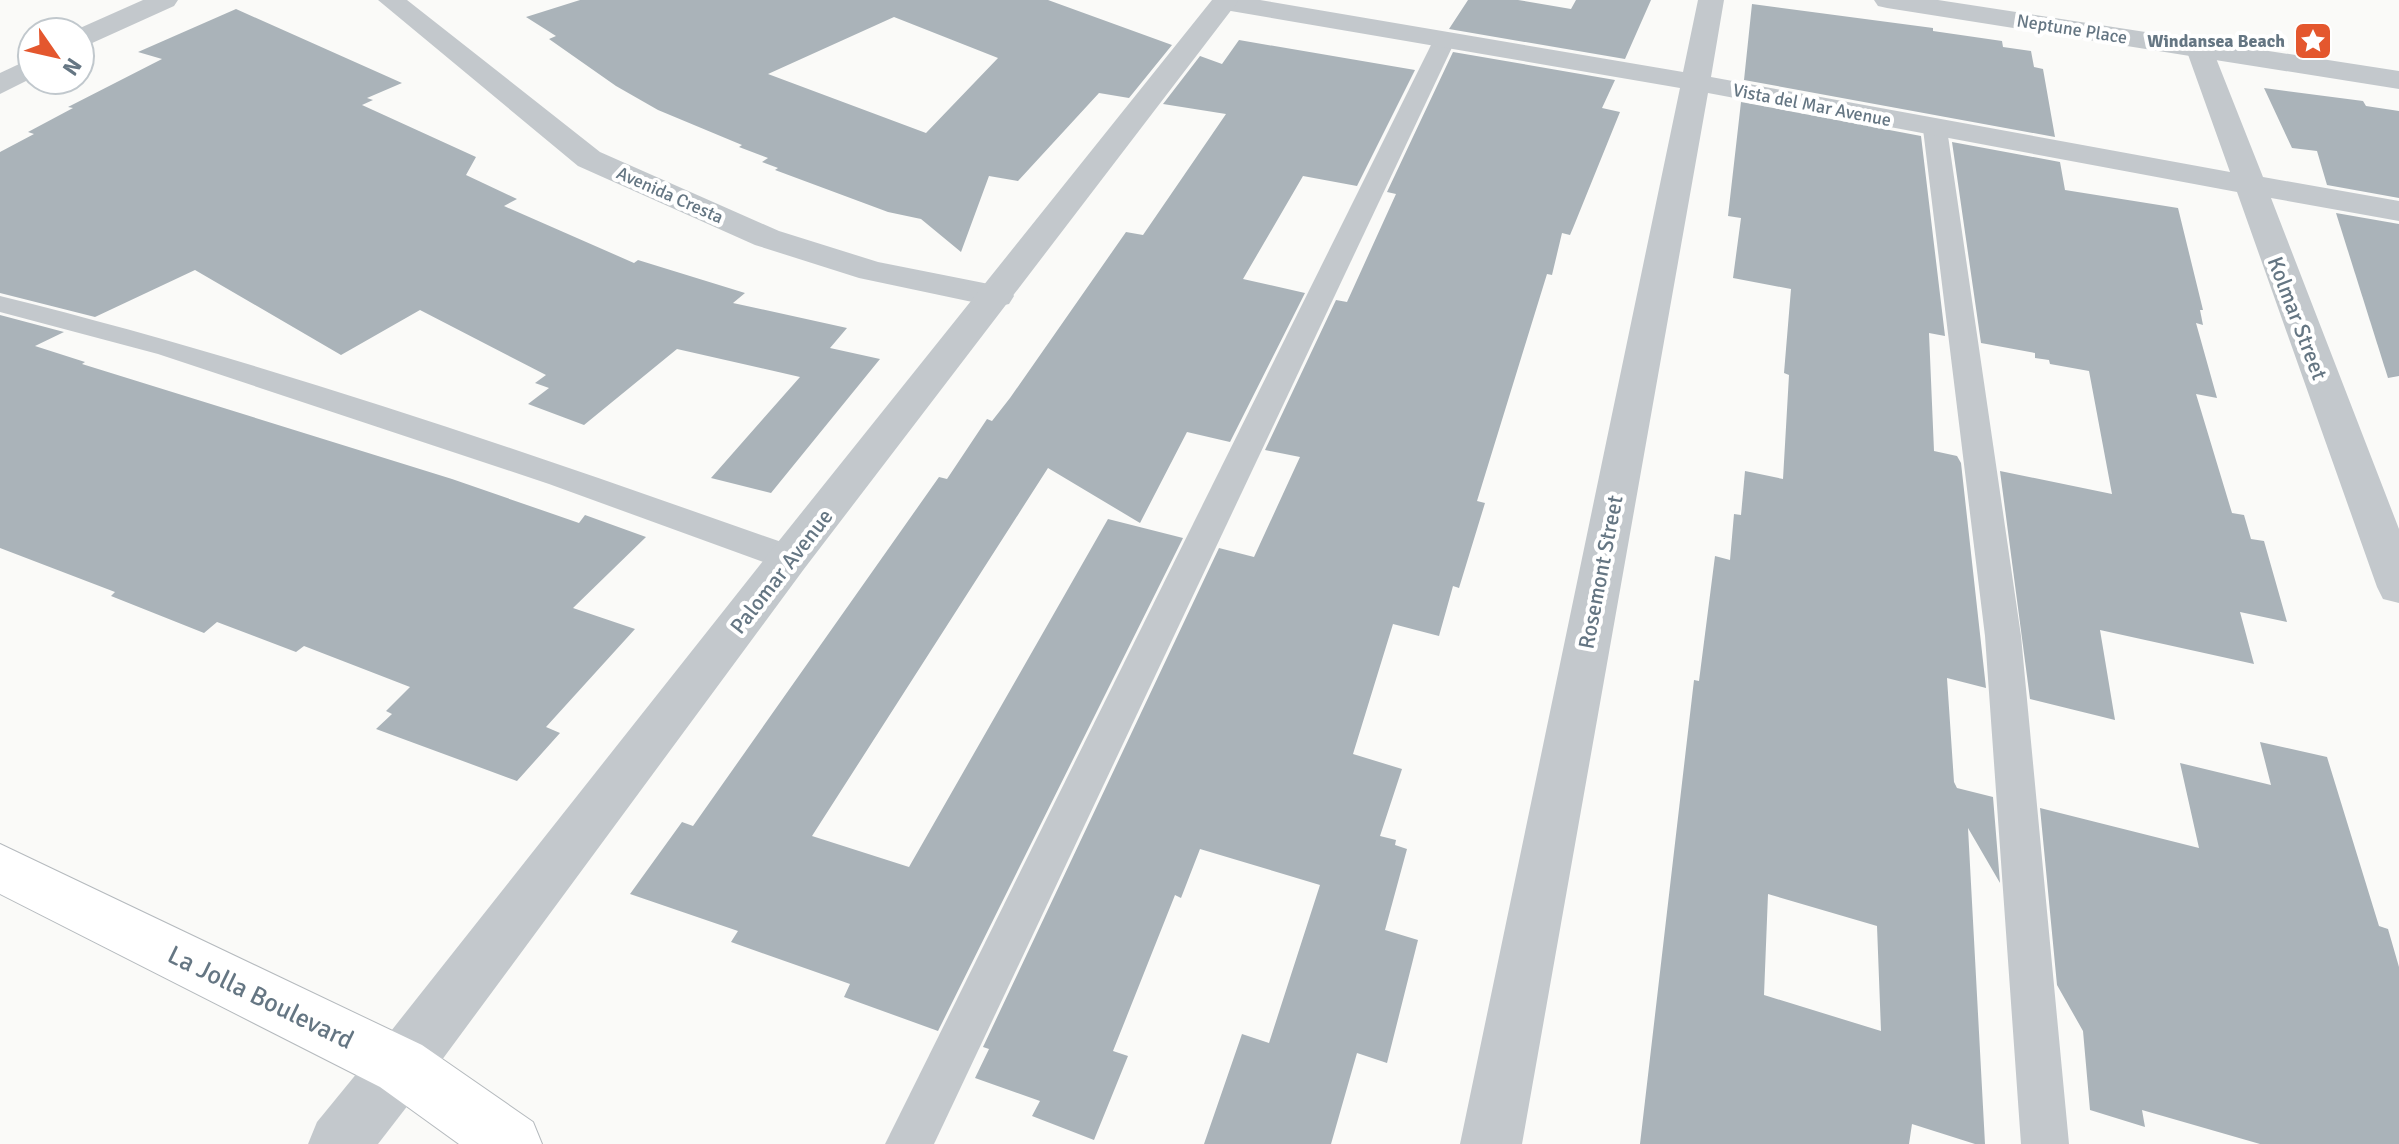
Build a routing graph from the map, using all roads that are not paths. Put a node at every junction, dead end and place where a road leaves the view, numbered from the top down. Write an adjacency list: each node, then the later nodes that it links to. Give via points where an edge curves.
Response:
1 (165, 0): 6 (street)
2 (391, 0): 14 (street, Avenida Cresta, via 589,159 767,238 871,271)
3 (1711, 0): 10 (street, Rosemont Street)
4 (1887, 0): 8 (street, Neptune Place)
5 (1221, 1): 7 (street, Vista del Mar Avenue); 14 (street, Palomar Avenue)
6 (96, 31)
7 (1445, 39): 10 (street, Vista del Mar Avenue); 22 (lane)
8 (2200, 49): 9 (street, Neptune Place); 12 (street, Kolmar Street)
9 (2399, 80)
10 (1694, 82): 11 (street, Vista del Mar Avenue); 23 (street, Rosemont Street)
11 (1935, 129): 12 (street, Vista del Mar Avenue); 24 (lane, via 2003,636)
12 (2248, 184): 13 (street, Vista del Mar Avenue); 17 (street, Kolmar Street)
13 (2399, 211)
14 (996, 296): 16 (street, Palomar Avenue)
15 (0, 304): 16 (lane, via 183,353 560,476)
16 (789, 558): 19 (street, Palomar Avenue)
17 (2399, 587)
18 (0, 868): 19 (main road, La Jolla Boulevard)
19 (401, 1066): 20 (street, Palomar Avenue); 21 (main road, La Jolla Boulevard)
20 (339, 1144)
21 (511, 1144)
22 (909, 1144)
23 (1491, 1144)
24 (2045, 1144)

